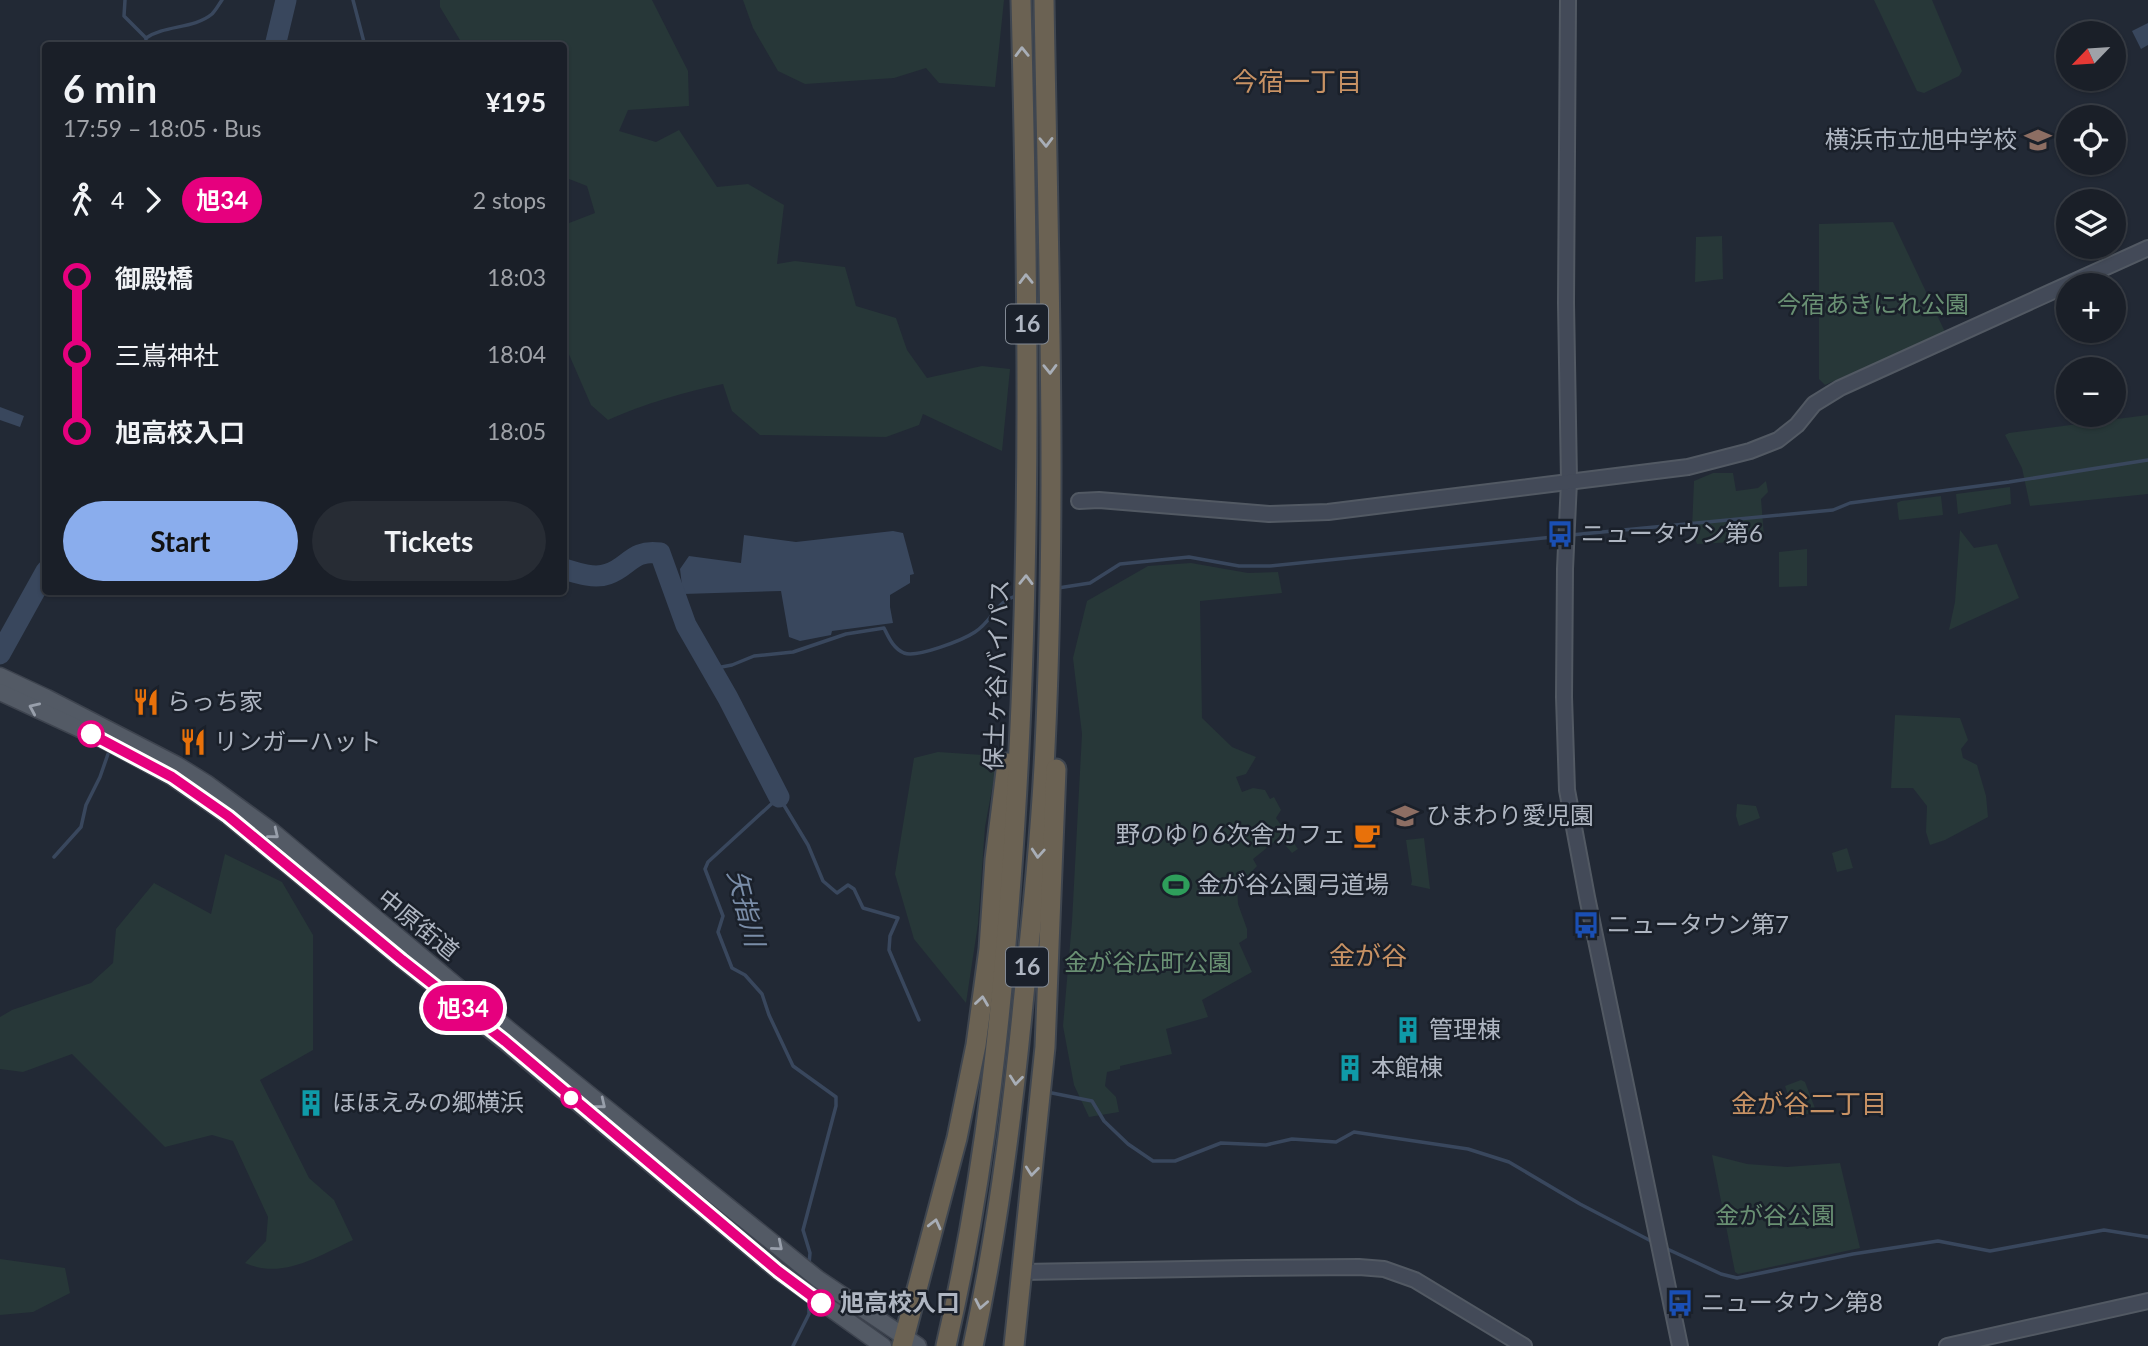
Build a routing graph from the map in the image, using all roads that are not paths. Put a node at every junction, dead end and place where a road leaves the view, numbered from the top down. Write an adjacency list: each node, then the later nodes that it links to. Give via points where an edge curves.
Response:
1 (1021, 0): 8 (highway, 保土ヶ谷バイパス / 16, one-way to 1, via 1028,380)
2 (1044, 0): 7 (highway, 保土ヶ谷バイパス / 16, one-way to 7)
3 (1568, 0): 5 (street)
4 (2148, 248): 5 (street, via 1840,388 1814,404 1778,440 1688,467)
5 (1569, 481): 6 (street, via 1328,512 1269,514); 18 (street, via 1564,684 1567,790)
6 (1079, 501)
7 (1050, 589): 10 (highway, one-way to 10, via 1057,754 1053,883 1045,1047); 14 (highway, 保土ヶ谷バイパス / 16, one-way to 14, via 1035,894 1012,1116)
8 (1025, 648): 12 (highway, 保土ヶ谷バイパス / 16, via 1001,1017 977,1190); 13 (highway, one-way to 8, via 976,1045 996,846)
9 (1, 682): 13 (main road, 中原街道, one-way to 13, via 206,783 273,832 789,1256); 15 (main road, 中原街道, one-way to 9, via 778,1271 228,816 172,777)
10 (1022, 1272): 16 (highway); 17 (street, via 1384,1269 1415,1280)
11 (2148, 1301): 19 (street)
12 (948, 1336)
13 (908, 1343)
14 (973, 1344)
15 (883, 1346)
16 (1014, 1346)
17 (1524, 1346)
18 (1680, 1346)
19 (1947, 1346)

